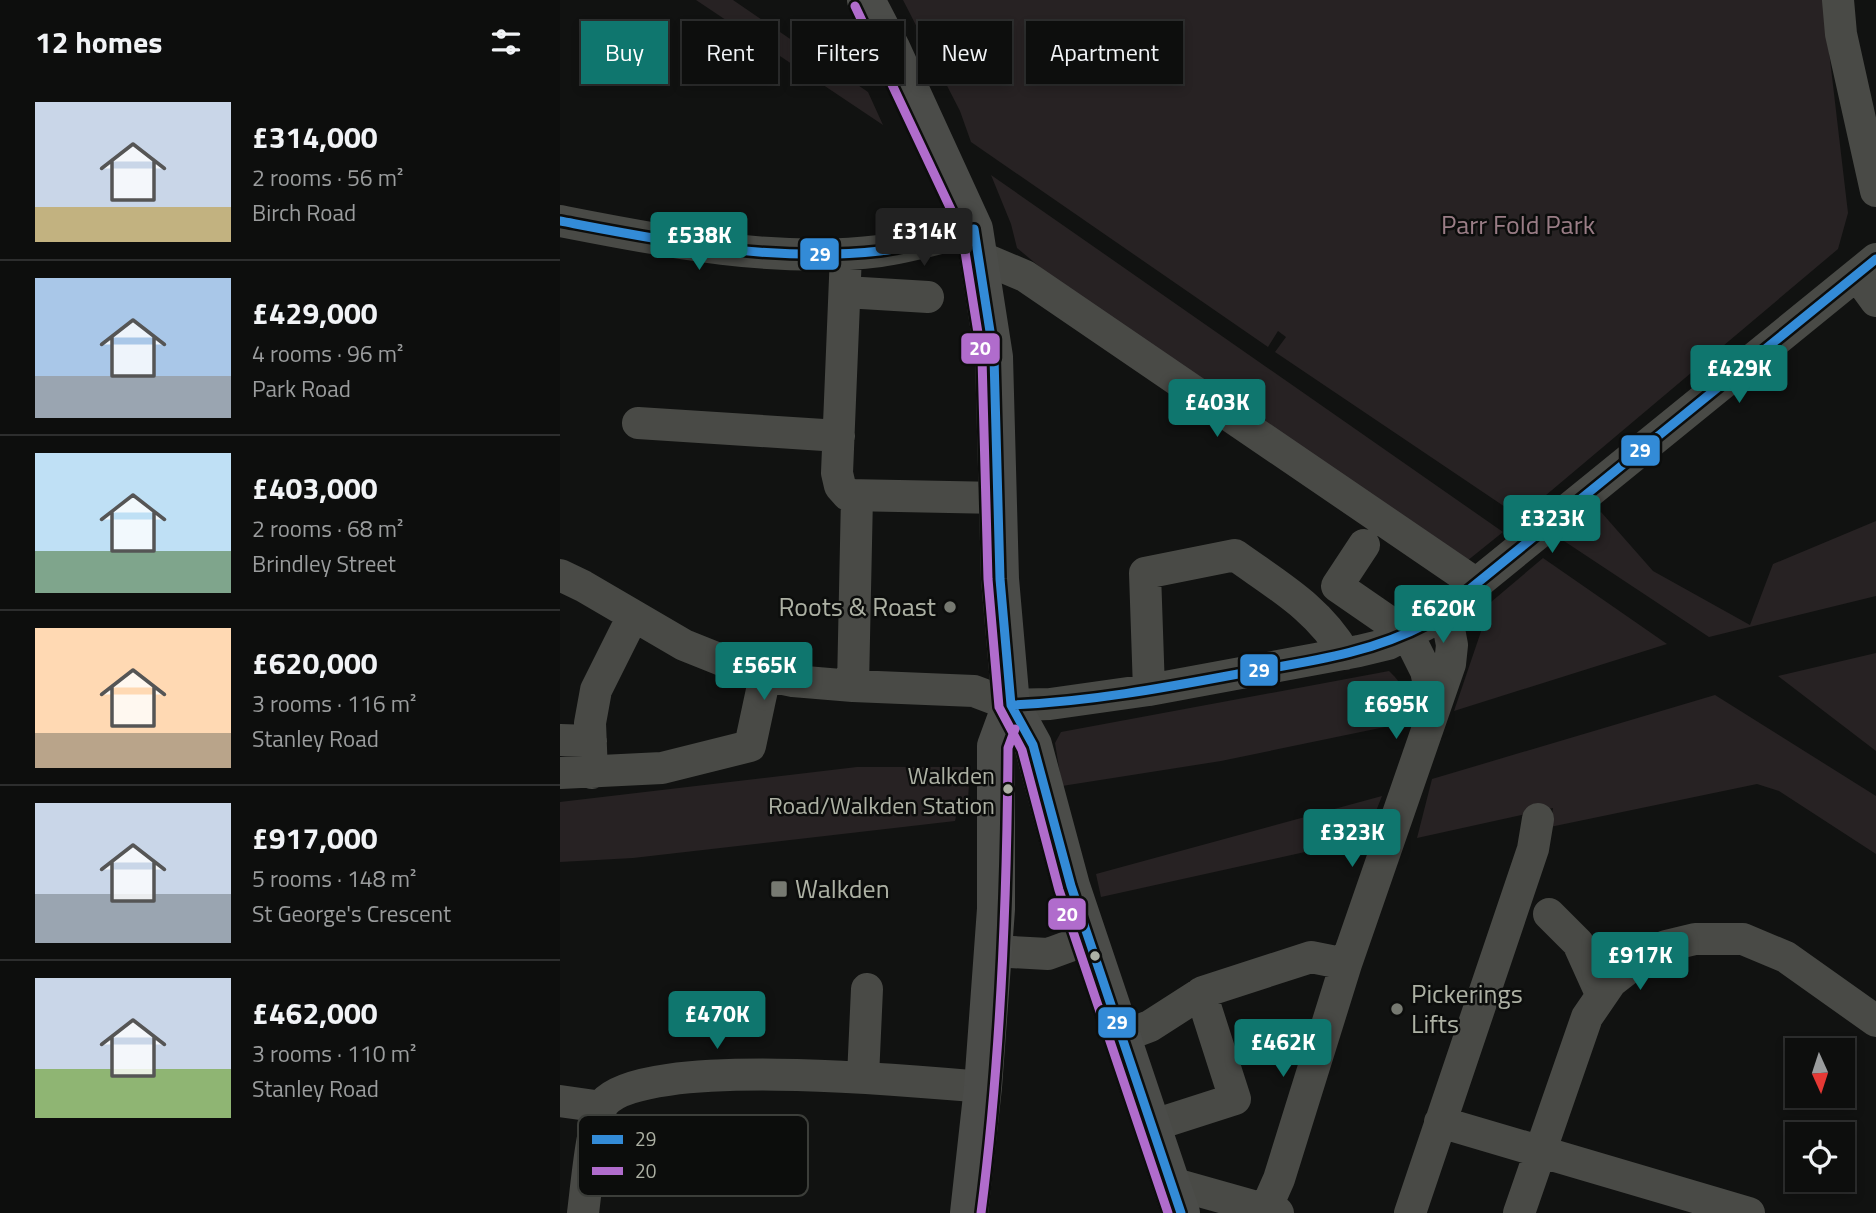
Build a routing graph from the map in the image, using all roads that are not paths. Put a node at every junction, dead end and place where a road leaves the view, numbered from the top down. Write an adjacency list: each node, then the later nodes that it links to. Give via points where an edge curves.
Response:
1 (866, 0): 5 (main road, via 953,180)
2 (1838, 0): 3 (street, via 1841,34)
3 (1876, 191)
4 (560, 221): 6 (street, via 708,246)
5 (977, 243): 6 (street); 14 (main road, via 994,357); 17 (street)
6 (846, 254): 8 (street)
7 (1866, 267): 10 (street); 17 (street)
8 (845, 292): 9 (street); 12 (street)
9 (928, 297)
10 (1876, 301)
11 (638, 423): 12 (street)
12 (839, 436): 13 (street, via 840,486 848,495)
13 (857, 496): 14 (street); 23 (street)
14 (999, 498): 25 (main road)
15 (1364, 545): 20 (street, via 1337,586)
16 (560, 575): 19 (street)
17 (1475, 583): 18 (street)
18 (1445, 608): 20 (street); 26 (street, via 1452,645 1450,664)
19 (633, 616): 22 (street, via 684,645); 27 (street, via 596,690 590,723)
20 (1408, 635): 21 (street); 26 (street, via 1426,671)
21 (1345, 654): 24 (street); 24 (street, via 1314,612 1235,555 1145,573)
22 (765, 676): 23 (street); 29 (street, via 750,746 662,768)
23 (853, 686): 25 (street, via 974,691)
24 (1149, 690): 25 (street)
25 (1011, 705): 31 (main road, via 1033,745); 32 (main road, via 996,746)
26 (1434, 707): 36 (street)
27 (575, 740): 29 (street)
28 (560, 773): 29 (street)
29 (592, 773)
30 (1538, 819): 45 (street, via 1533,849)
31 (1057, 833): 32 (main road, via 1027,830); 34 (main road)
32 (995, 842): 35 (main road)
33 (1549, 914): 39 (street, via 1578,943)
34 (1089, 939): 35 (street, via 1048,954); 41 (main road)
35 (992, 951): 43 (main road)
36 (1346, 964): 38 (street, via 1311,957); 49 (street)
37 (867, 989): 42 (street)
38 (1201, 993): 41 (street, via 1150,1026); 46 (street, via 1235,1099)
39 (1601, 994): 40 (street, via 1626,968 1667,946 1695,939 1743,939 1786,957); 47 (street, via 1587,1017)
40 (1876, 1021)
41 (1121, 1037): 46 (main road)
42 (863, 1077): 43 (street); 44 (street, via 772,1074 639,1083)
43 (983, 1087): 50 (main road)
44 (587, 1100)
45 (1440, 1122): 47 (street); 51 (street)
46 (1151, 1126): 48 (main road)
47 (1539, 1153): 52 (street); 53 (street)
48 (1176, 1198): 49 (street)
49 (1270, 1212)
50 (969, 1213)
51 (1410, 1213)
52 (1519, 1213)
53 (1749, 1213)

